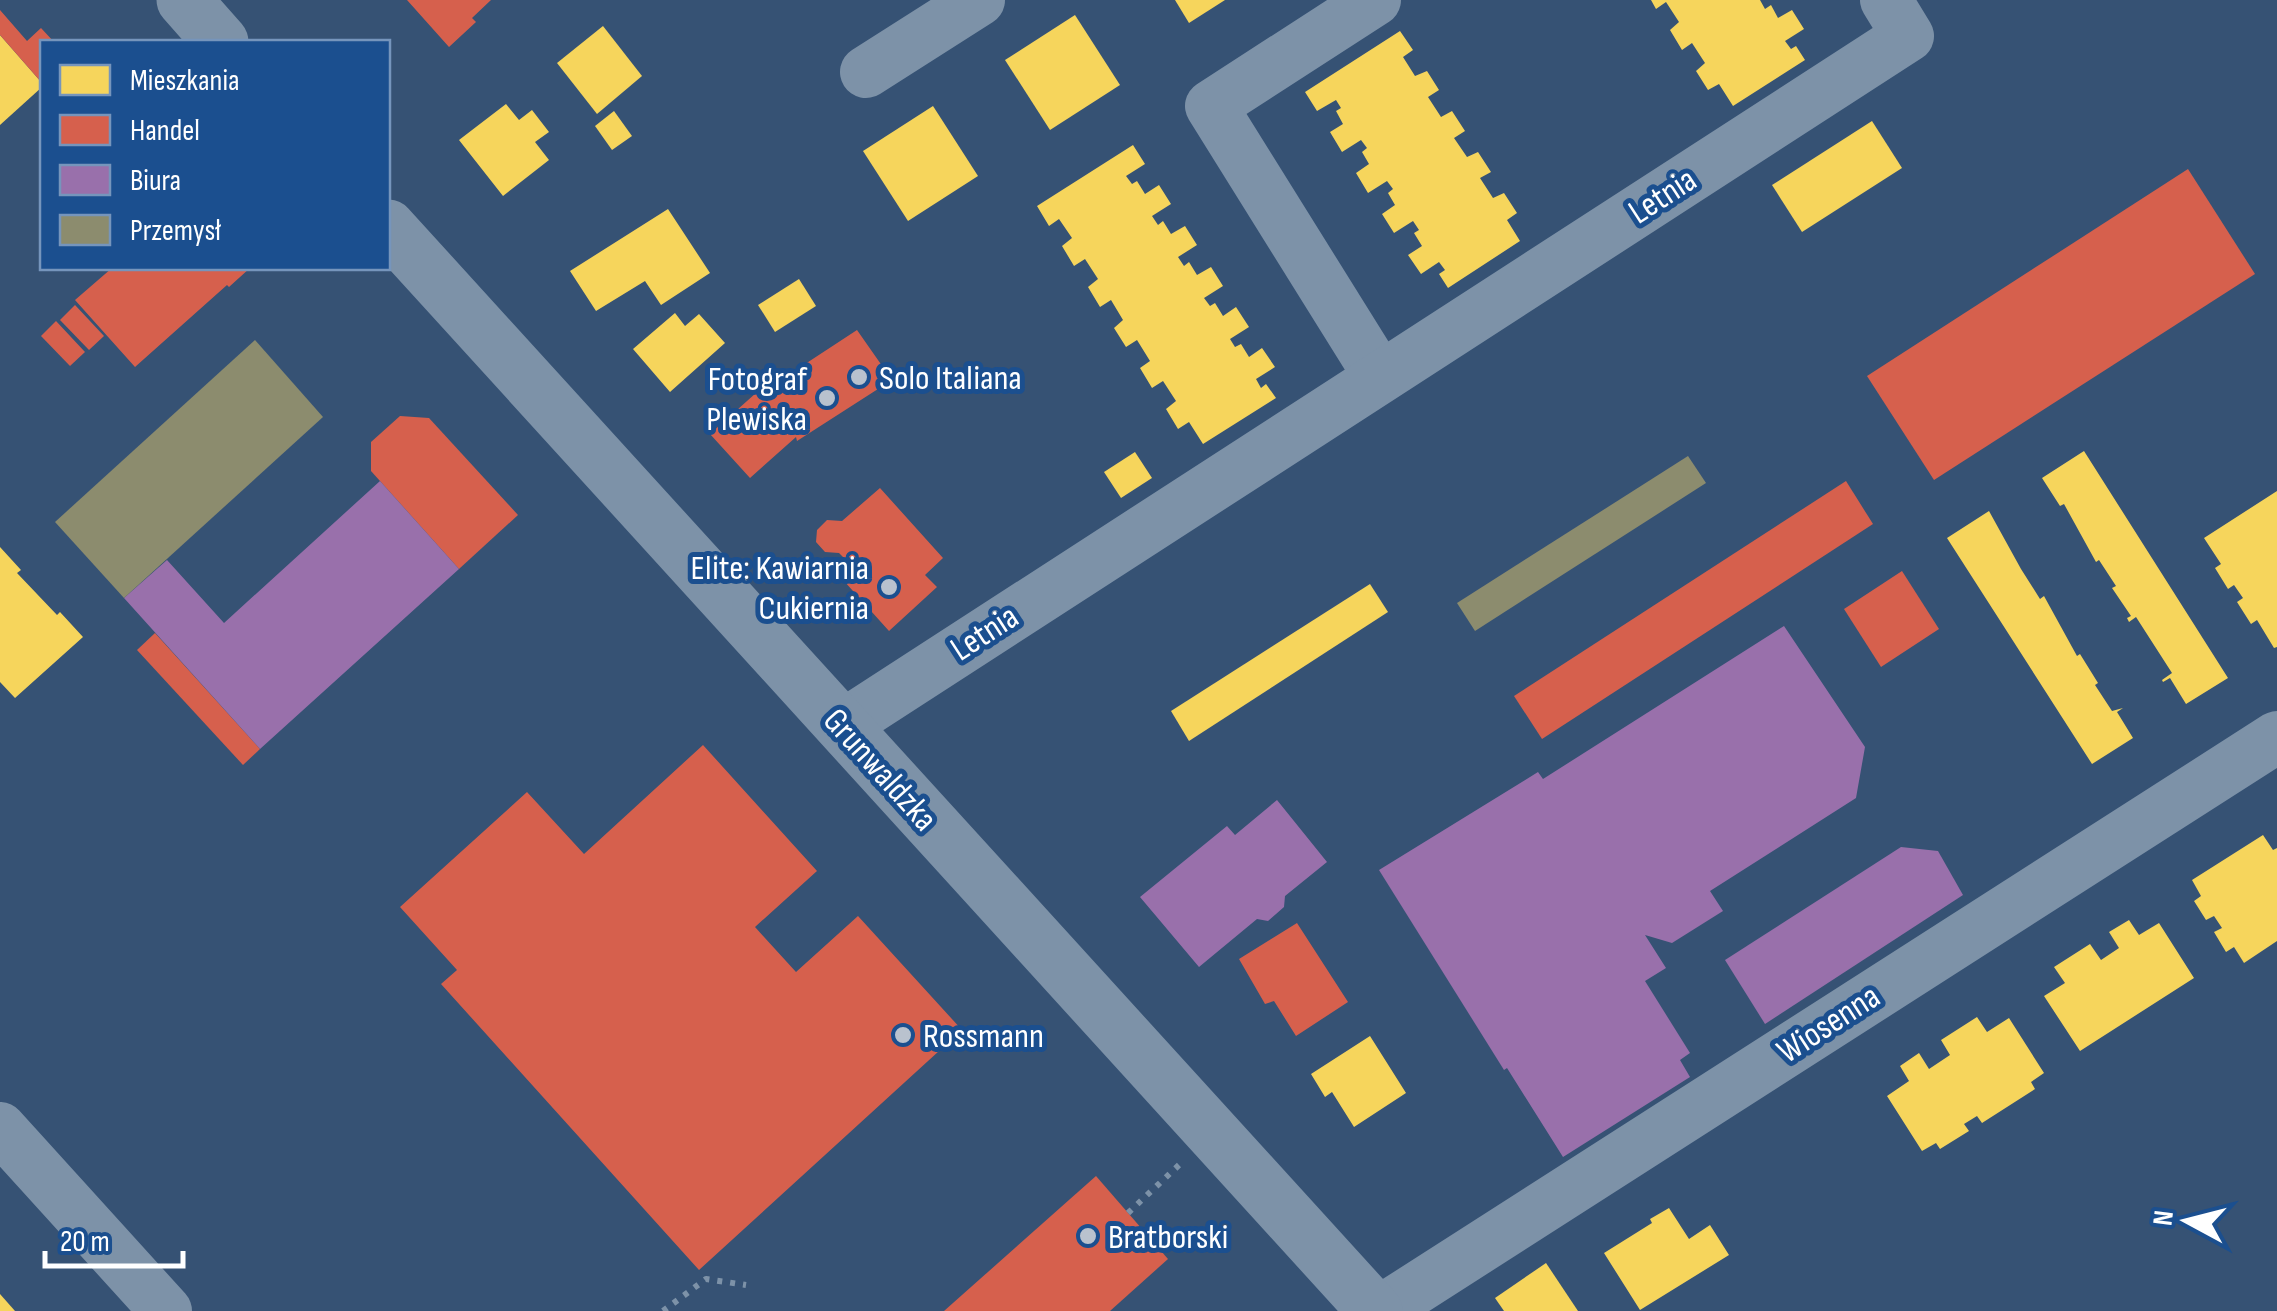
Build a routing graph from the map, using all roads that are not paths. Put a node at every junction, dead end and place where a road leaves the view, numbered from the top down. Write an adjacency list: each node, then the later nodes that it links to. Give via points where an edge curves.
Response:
1 (184, 0): 5 (street)
2 (979, 0): 6 (street)
3 (1375, 0): 8 (street, via 1211,106)
4 (1886, 0): 8 (street, Letnia, via 1908,36)
5 (220, 40)
6 (866, 72)
7 (390, 229): 9 (street, Grunwaldzka)
8 (1380, 377): 9 (street, Letnia)
9 (842, 726): 13 (street, Grunwaldzka)
10 (2277, 737): 13 (street, Wiosenna)
11 (0, 1128): 12 (street)
12 (166, 1311)
13 (1378, 1311)

